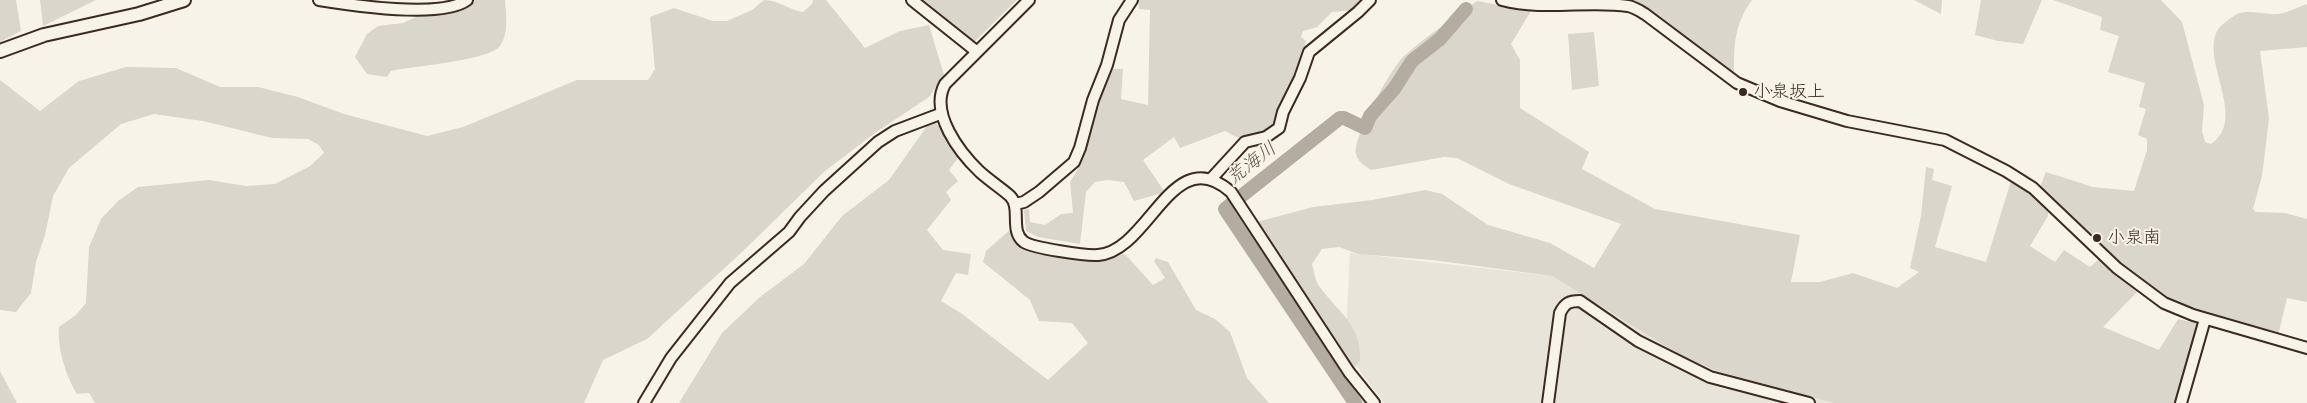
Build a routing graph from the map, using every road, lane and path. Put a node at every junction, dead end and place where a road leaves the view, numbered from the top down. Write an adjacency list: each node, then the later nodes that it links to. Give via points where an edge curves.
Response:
1 (184, 0): 9 (main road, via 139,14 44,35)
2 (319, 0): 3 (street, via 394,8 453,6)
3 (467, 0)
4 (912, 0): 10 (street)
5 (1029, 0): 10 (street)
6 (1132, 0): 13 (street, via 1119,20 1074,162 1039,192)
7 (1370, 0): 12 (street, via 1309,52 1279,128 1266,137 1245,142)
8 (1502, 0): 14 (street, via 1521,5 1609,3 1629,6 1645,14 1737,84 1847,122 1945,140 1973,152 2034,188 2144,290 2164,303)
9 (0, 51)
10 (976, 51): 11 (street, via 945,84 940,93)
11 (940, 114): 13 (street, via 978,170); 16 (street, via 896,131 878,142 824,191 790,232 730,283 672,358)
12 (1211, 178): 13 (street, via 1202,177 1188,182 1159,203 1133,237 1103,254 1085,254 1025,243 1017,233); 17 (street, via 1231,192 1349,372)
13 (1015, 204)
14 (2205, 319): 15 (street); 20 (street)
15 (2307, 348)
16 (644, 403)
17 (1374, 403)
18 (1548, 403): 19 (street, via 1560,312 1570,301 1580,301 1638,341 1710,377)
19 (1809, 403)
20 (2181, 403)

